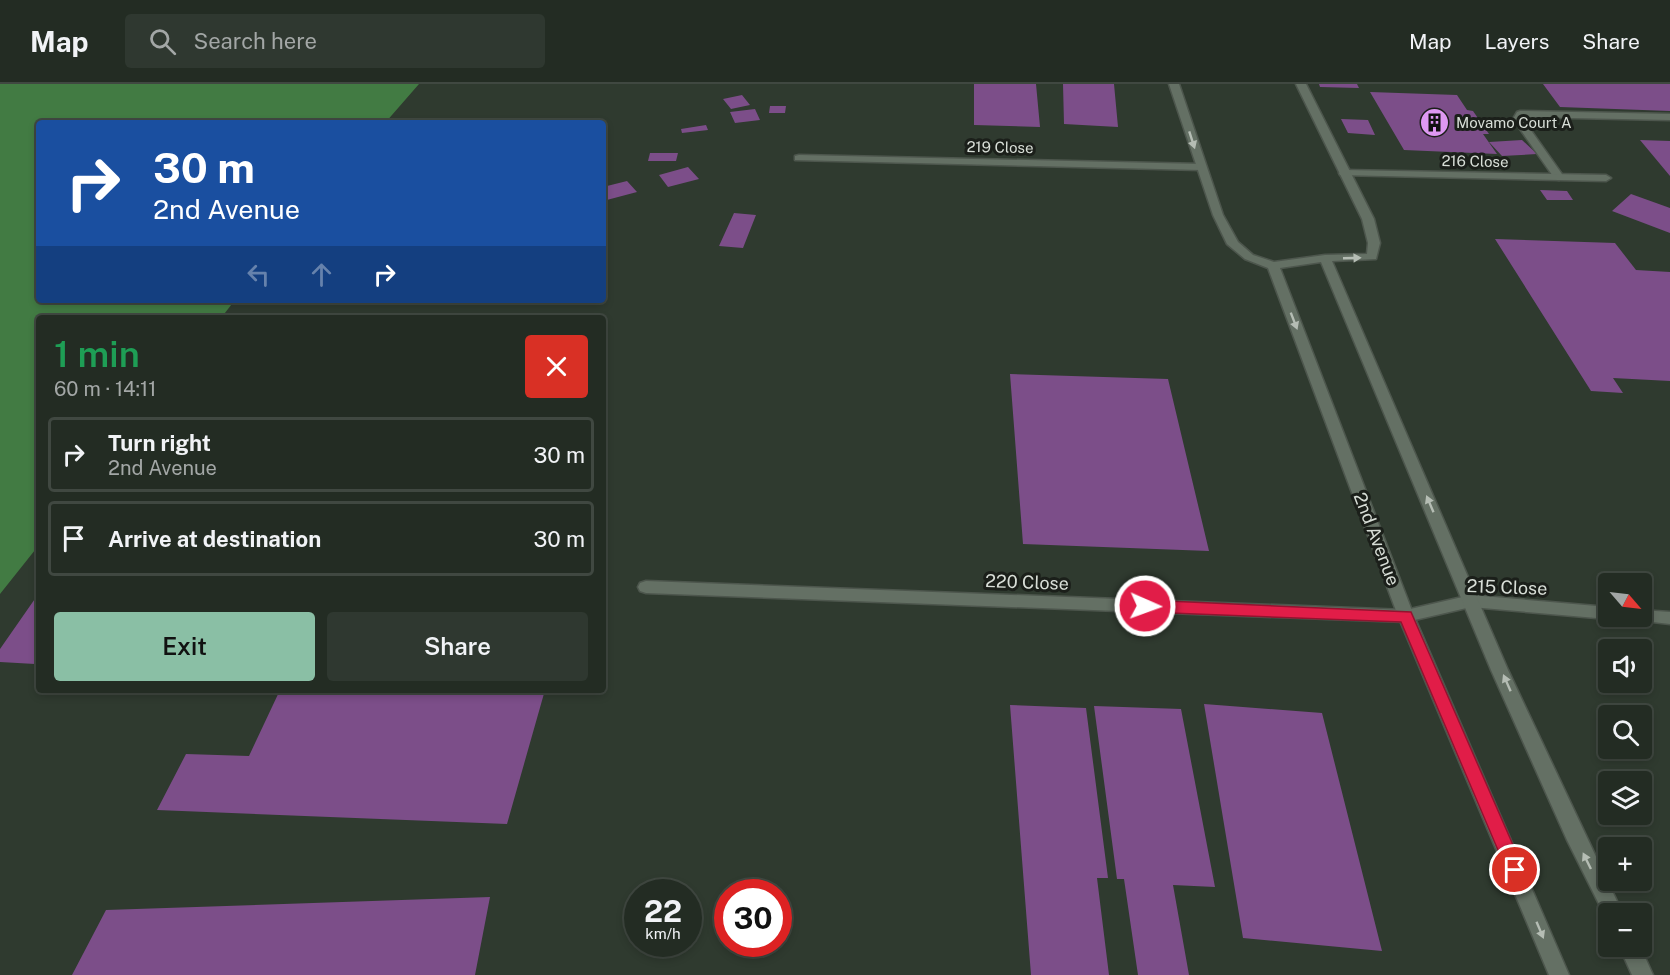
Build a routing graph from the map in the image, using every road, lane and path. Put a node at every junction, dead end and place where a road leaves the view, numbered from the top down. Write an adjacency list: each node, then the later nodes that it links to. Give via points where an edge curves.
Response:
1 (1174, 84): 5 (street, one-way to 5)
2 (1301, 84): 6 (street)
3 (1670, 117): 7 (street, via 1520,114 1518,119)
4 (799, 158): 5 (street, 219 Close)
5 (1201, 167): 10 (street, via 1233,244 1249,257)
6 (1344, 173): 7 (street, 216 Close); 9 (street, one-way to 6, via 1372,257 1374,243 1368,219)
7 (1559, 177): 8 (street, 216 Close)
8 (1606, 178)
9 (1325, 258): 10 (street); 12 (street, one-way to 9)
10 (1273, 266): 14 (street, 2nd Avenue, one-way to 14)
11 (646, 587): 14 (street, 220 Close)
12 (1471, 601): 13 (street, 215 Close); 14 (street, 215 Close); 17 (street, one-way to 12)
13 (1598, 612)
14 (1406, 616): 19 (street, 2nd Avenue, one-way to 19)
15 (1652, 617): 16 (street)
16 (1670, 618)
17 (1608, 903)
18 (1634, 957): 20 (street)
19 (1558, 975)
20 (1643, 975)

